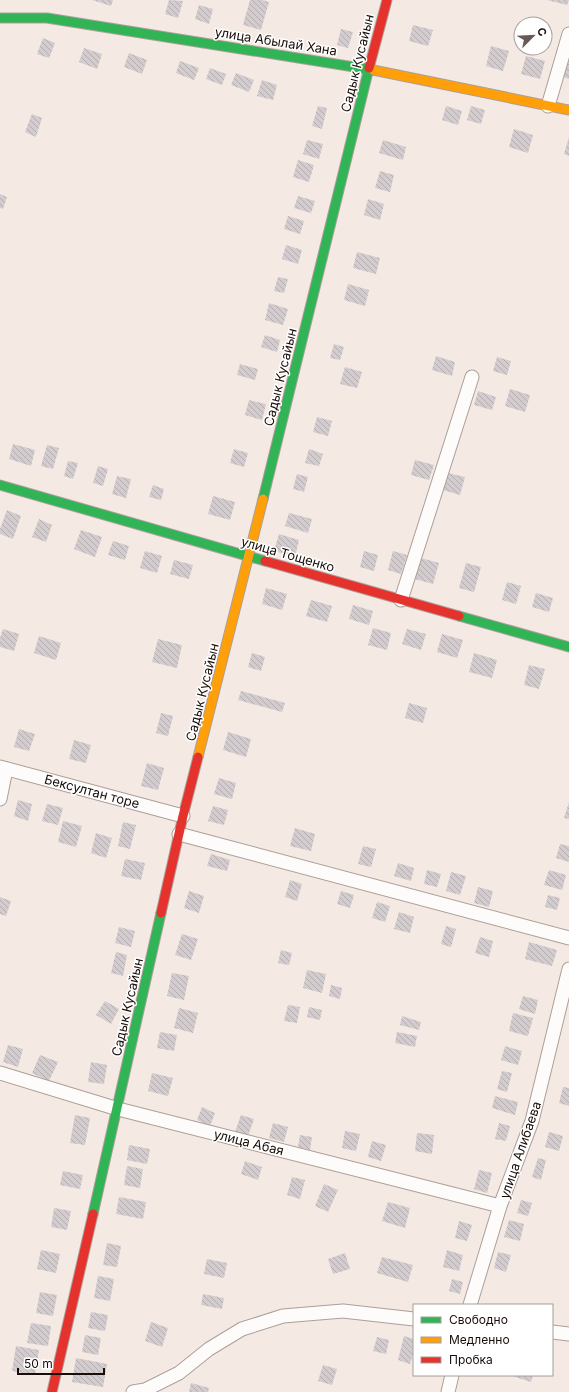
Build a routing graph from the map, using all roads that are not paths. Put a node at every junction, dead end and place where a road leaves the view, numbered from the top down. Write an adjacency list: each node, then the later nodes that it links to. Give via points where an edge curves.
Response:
1 (387, 0): 4 (street, Садык Кусайын)
2 (0, 18): 4 (street, улица Абылай Хана, via 47,18)
3 (569, 34): 5 (street)
4 (368, 69): 5 (street, улица Абылай Хана); 9 (street, Садык Кусайын)
5 (548, 106): 6 (street, улица Абылай Хана)
6 (569, 110)
7 (472, 377): 10 (street)
8 (0, 485): 9 (street, улица Тощенко)
9 (249, 557): 10 (street, улица Тощенко); 14 (street, Садык Кусайын)
10 (401, 600): 11 (street, улица Тощенко)
11 (569, 647)
12 (3, 768): 13 (street); 14 (street, Бексултан торе)
13 (0, 799)
14 (183, 816): 15 (street, Садык Кусайын)
15 (179, 834): 16 (street); 19 (street, Садык Кусайын)
16 (569, 938)
17 (569, 969): 20 (street, улица Алибаева, via 532,1121)
18 (0, 1072): 19 (street, улица Абая)
19 (118, 1109): 20 (street, улица Абая); 26 (street, Садык Кусайын)
20 (500, 1206): 21 (street, улица Алибаева)
21 (470, 1304)
22 (413, 1319): 27 (street, via 343,1311 283,1316 242,1329 209,1349 179,1373 144,1390)
23 (553, 1332): 24 (street)
24 (569, 1334)
25 (452, 1376): 28 (street)
26 (52, 1392)
27 (133, 1392)
28 (448, 1392)

